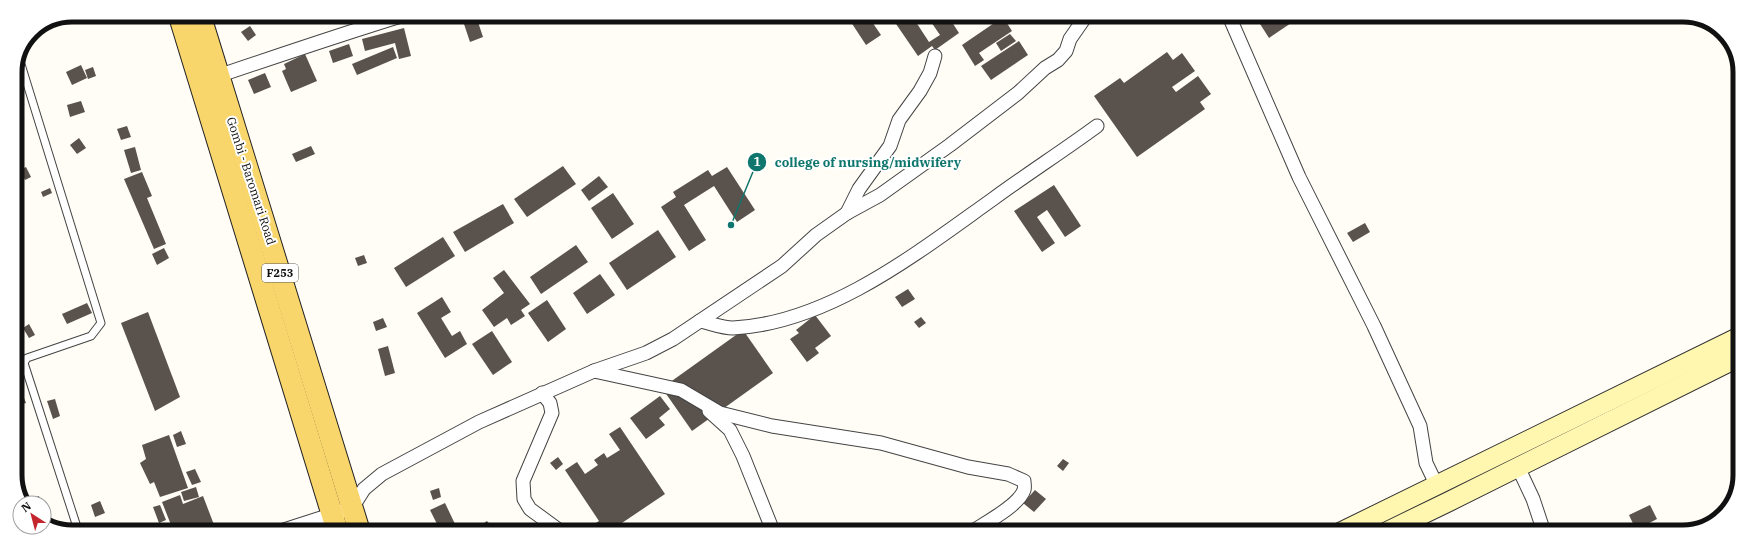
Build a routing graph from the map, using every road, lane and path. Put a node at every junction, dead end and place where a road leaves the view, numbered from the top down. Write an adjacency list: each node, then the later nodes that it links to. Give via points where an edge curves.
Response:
1 (181, 22): 20 (main road, Gombi - Baromari Road / F253)
2 (202, 22): 8 (main road, Gombi - Baromari Road / F253)
3 (381, 22): 8 (street)
4 (1082, 22): 10 (street, via 1058,60 950,146 880,195)
5 (1232, 22): 18 (street, via 1299,177 1374,326 1420,426 1426,463)
6 (935, 56): 10 (street, via 930,73 920,91 899,120 890,146 859,189)
7 (22, 69): 21 (lane, via 101,323 91,336 27,358 24,363)
8 (218, 76): 19 (main road, Gombi - Baromari Road / F253)
9 (1097, 126): 11 (street, via 922,250 859,288 807,311 766,323 731,328)
10 (847, 213): 11 (street, via 816,235 782,266)
11 (700, 321): 14 (street, via 646,353)
12 (1733, 340): 18 (main road)
13 (1733, 360): 17 (main road)
14 (594, 371): 15 (street); 16 (street, via 680,390)
15 (542, 393): 19 (street, via 479,422 382,474 364,489); 24 (street, via 550,403 552,413 523,480 524,499 530,509)
16 (701, 402): 25 (street, via 730,430); 26 (street, via 720,413 772,426 881,443 968,467 1008,474 1024,481 1025,489 1017,500)
17 (1518, 467): 28 (main road); 29 (street)
18 (1437, 486): 27 (main road)
19 (352, 508): 20 (street); 23 (main road, Gombi - Baromari Road / F253)
20 (334, 522): 22 (street)
21 (76, 525)
22 (315, 525)
23 (357, 525)
24 (552, 525)
25 (771, 525)
26 (982, 525)
27 (1356, 525)
28 (1400, 525)
29 (1542, 525)

